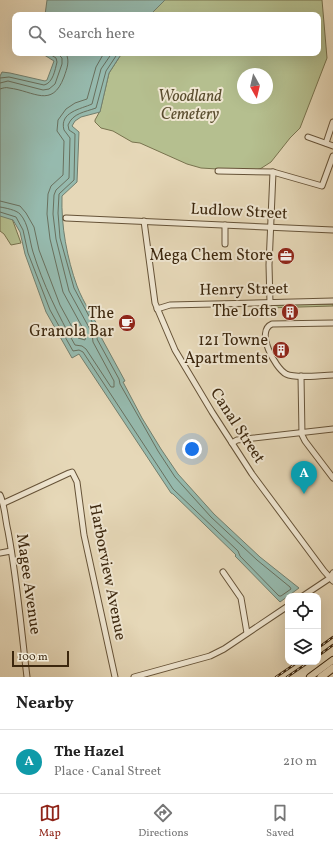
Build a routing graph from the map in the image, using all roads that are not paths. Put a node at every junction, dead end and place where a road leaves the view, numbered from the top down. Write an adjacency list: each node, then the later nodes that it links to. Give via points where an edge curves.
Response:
1 (333, 122): 3 (street)
2 (308, 137): 3 (street)
3 (326, 143): 4 (street)
4 (333, 146)
5 (333, 156): 7 (street, via 322,186)
6 (218, 171): 7 (street)
7 (273, 172): 11 (street)
8 (66, 218): 9 (street, Ludlow Street)
9 (144, 221): 10 (street, Ludlow Street); 16 (street, Canal Street)
10 (225, 225): 11 (street, Ludlow Street); 13 (street)
11 (270, 227): 12 (street, Ludlow Street); 15 (street)
12 (333, 230)
13 (225, 244)
14 (333, 301): 15 (street, Henry Street)
15 (270, 303): 16 (street, Henry Street, via 170,305)
16 (157, 309): 22 (street, Canal Street, via 179,358)
17 (333, 323): 19 (street, via 272,324 267,328 266,344 279,367 285,373)
18 (333, 375): 19 (street)
19 (301, 376): 21 (street)
20 (333, 429): 21 (street)
21 (302, 432): 22 (street, via 237,440); 23 (street, via 305,441)
22 (232, 443): 29 (street, Canal Street, via 324,571)
23 (333, 478)
24 (0, 495): 25 (street, Magee Avenue)
25 (4, 503): 26 (street, Magee Avenue); 36 (street, Harborview Avenue, via 72,472 77,482 84,535)
26 (11, 551): 27 (street); 35 (street, Magee Avenue)
27 (0, 553)
28 (223, 572): 32 (street, via 241,598)
29 (332, 577): 30 (street)
30 (308, 593)
31 (285, 608): 32 (street)
32 (247, 633): 37 (street, via 210,656)
33 (333, 660): 38 (main road)
34 (333, 668): 39 (highway)
35 (27, 677)
36 (115, 677)
37 (134, 677)
38 (310, 677)
39 (321, 677)

